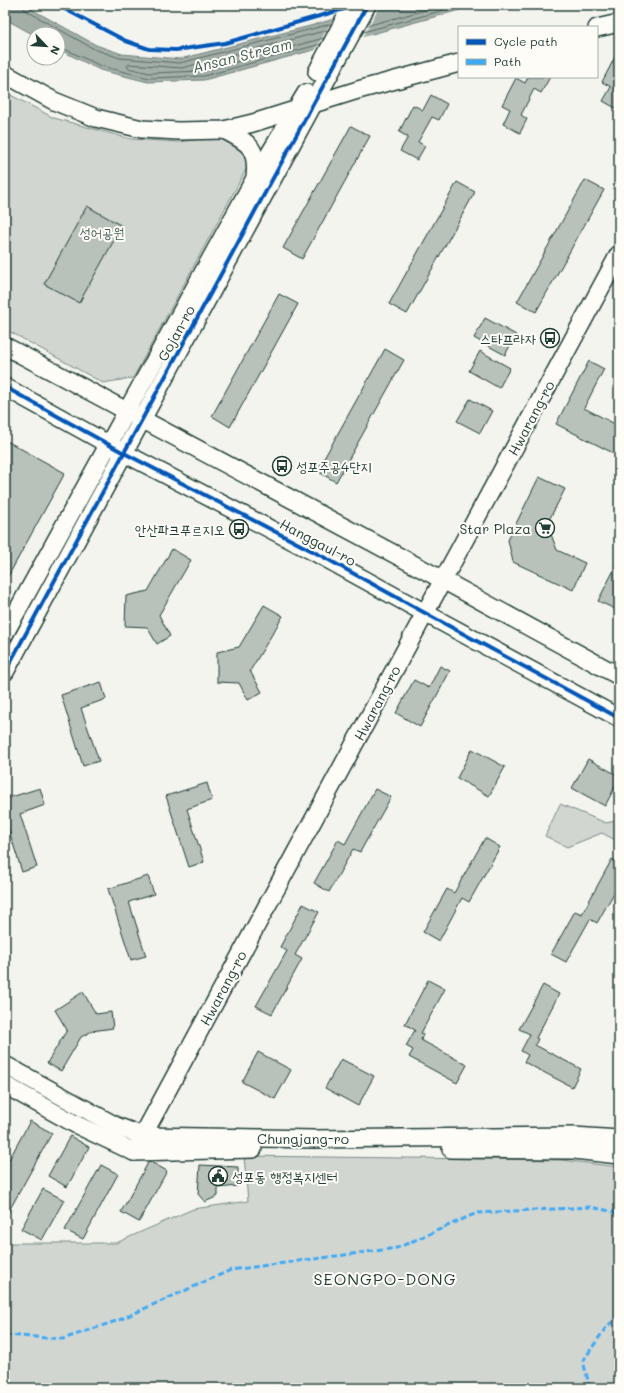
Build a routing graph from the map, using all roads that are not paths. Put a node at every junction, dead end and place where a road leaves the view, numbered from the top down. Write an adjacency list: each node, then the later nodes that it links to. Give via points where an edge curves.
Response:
1 (352, 5): 7 (street, Gojan-ro)
2 (367, 5): 7 (street, Gojan-ro)
3 (619, 23): 4 (street)
4 (598, 28)
5 (458, 63): 8 (street)
6 (5, 74): 10 (street, via 54,101 96,118 142,129)
7 (318, 82): 8 (street, Gojan-ro); 9 (street, Gojan-ro)
8 (314, 104): 9 (street); 16 (street, Gojan-ro)
9 (297, 110): 10 (street); 11 (street, Gojan-ro)
10 (224, 130): 11 (street, via 242,139 249,146 254,154)
11 (255, 178): 15 (street, Gojan-ro)
12 (619, 254): 19 (street, Hwarang-ro)
13 (5, 346): 15 (street, Hanggaul-ro)
14 (5, 387): 17 (street, Hanggaul-ro)
15 (126, 411): 16 (street, Hanggaul-ro); 17 (street, Gojan-ro)
16 (142, 420): 18 (street, Gojan-ro); 19 (street, Hanggaul-ro)
17 (108, 444): 18 (street, Hanggaul-ro); 21 (street, Gojan-ro)
18 (124, 453): 20 (street, Hanggaul-ro); 22 (street, Gojan-ro)
19 (443, 580): 20 (street, Hwarang-ro); 23 (street, Hanggaul-ro)
20 (425, 613): 24 (street, Hanggaul-ro); 27 (street, Hwarang-ro)
21 (5, 633)
22 (5, 672)
23 (619, 676)
24 (619, 718)
25 (5, 1065): 27 (street, Chungjang-ro, via 116,1126)
26 (5, 1085): 29 (street, Chungjang-ro, via 77,1125)
27 (143, 1136): 28 (street, Chungjang-ro, via 314,1139 573,1136); 29 (street, Hwarang-ro)
28 (619, 1139)
29 (134, 1152): 30 (street, Chungjang-ro, via 321,1148 574,1150)
30 (619, 1155)

